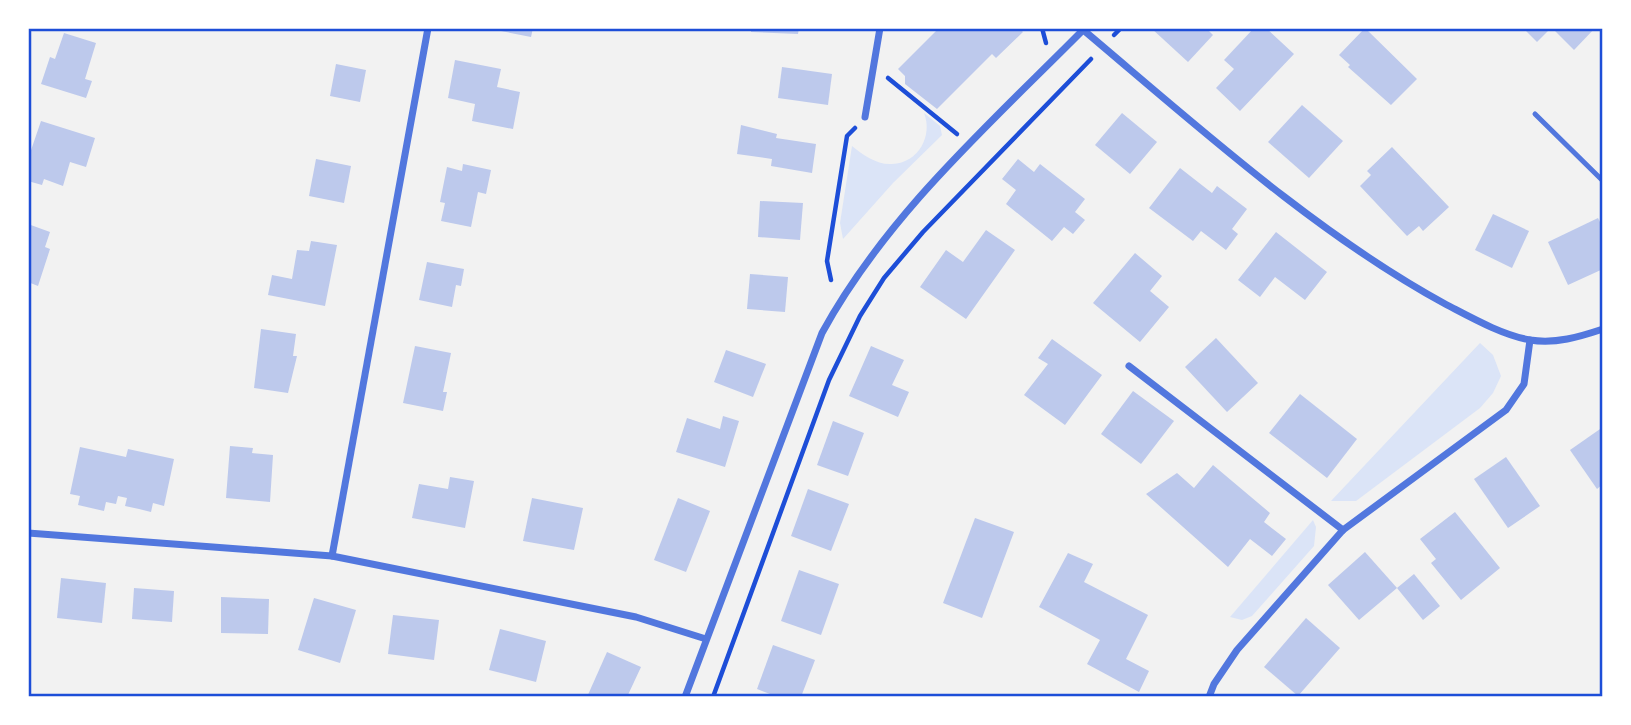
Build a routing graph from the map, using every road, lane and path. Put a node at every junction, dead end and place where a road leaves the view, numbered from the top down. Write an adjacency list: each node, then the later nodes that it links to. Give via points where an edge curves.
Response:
1 (428, 28): 19 (street)
2 (880, 28): 8 (street)
3 (1042, 28): 6 (path)
4 (1121, 28): 7 (path)
5 (1083, 29): 7 (street); 20 (street, via 913,205 848,285 822,333)
6 (1046, 43)
7 (1104, 47): 15 (street, via 1298,207 1402,280 1475,320); 22 (path, via 923,232 884,278 860,316 829,380)
8 (874, 66): 10 (street); 11 (path)
9 (1535, 114): 12 (lane)
10 (865, 117): 13 (path, via 847,136 827,261)
11 (957, 135)
12 (1603, 181)
13 (831, 280)
14 (1603, 329): 15 (street, via 1569,340)
15 (1530, 340): 17 (street, via 1524,384 1506,410)
16 (1129, 366): 17 (street)
17 (1343, 530): 23 (street, via 1237,650)
18 (28, 534): 19 (street)
19 (332, 556): 20 (street, via 636,617)
20 (706, 639): 21 (street)
21 (685, 697)
22 (713, 697)
23 (1209, 697)

